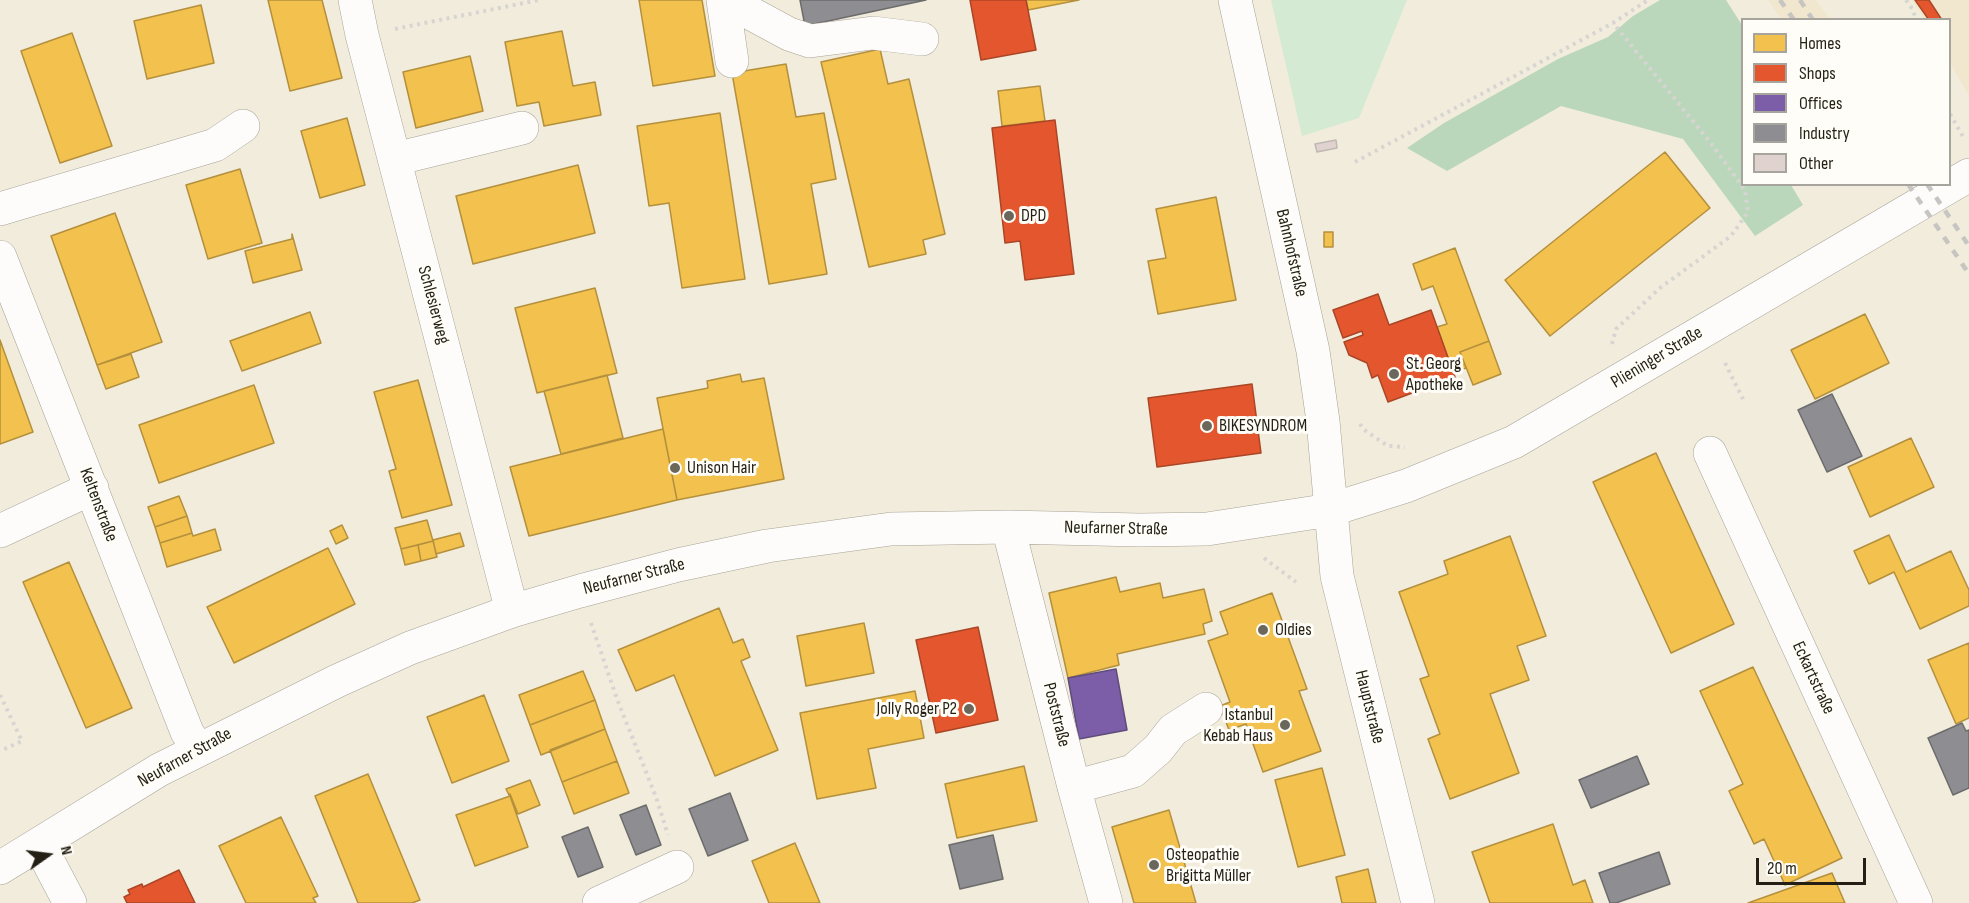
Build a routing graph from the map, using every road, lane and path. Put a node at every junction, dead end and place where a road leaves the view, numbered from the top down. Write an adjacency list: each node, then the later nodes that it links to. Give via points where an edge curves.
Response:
1 (539, 0): 6 (path)
2 (724, 0): 9 (street, via 810,41 873,33); 10 (street)
3 (1235, 0): 31 (street, Bahnhofstraße, via 1313,351)
4 (1648, 0): 8 (path)
5 (1906, 0): 7 (path)
6 (358, 15): 15 (street, Schlesierweg)
7 (1915, 18)
8 (1613, 23): 16 (path); 18 (path)
9 (922, 39)
10 (732, 61)
11 (1951, 116): 14 (path)
12 (243, 126): 22 (street, via 215,145)
13 (522, 128): 15 (street)
14 (1965, 140)
15 (395, 159): 37 (street, Schlesierweg)
16 (1355, 162)
17 (1969, 174): 19 (street, Plieninger Straße)
18 (1741, 185)
19 (1951, 185)
20 (1742, 186): 24 (path, via 1748,212 1731,236 1660,288 1616,329)
21 (1949, 186): 31 (street, Plieninger Straße, via 1514,442 1406,486)
22 (0, 209)
23 (0, 257): 30 (street, Keltenstraße)
24 (1610, 349)
25 (1725, 363): 26 (path)
26 (1745, 403)
27 (1358, 420): 28 (path, via 1363,429 1388,446)
28 (1409, 447)
29 (1710, 453): 50 (street, Eckartstraße)
30 (92, 488): 33 (street); 40 (street, Keltenstraße, via 187,732)
31 (1330, 510): 32 (street, Neufarner Straße, via 1207,529); 49 (street, Hauptstraße, via 1337,576)
32 (1008, 527): 36 (street, Neufarner Straße, via 891,529 766,546); 42 (street, Poststraße)
33 (0, 531)
34 (1255, 558): 35 (path, via 1266,558)
35 (1296, 582)
36 (580, 591): 37 (street, Neufarner Straße); 44 (path, via 656,797)
37 (512, 611): 40 (street, Neufarner Straße, via 410,648)
38 (0, 695): 41 (path, via 22,741)
39 (1206, 709): 42 (street, via 1173,730 1133,771)
40 (198, 750): 43 (street, Neufarner Straße)
41 (0, 751)
42 (1074, 787): 48 (street, Poststraße)
43 (39, 844): 45 (street, Neufarner Straße); 46 (street)
44 (677, 867): 47 (street)
45 (0, 868)
46 (70, 903)
47 (599, 903)
48 (1106, 903)
49 (1418, 903)
50 (1916, 903)

